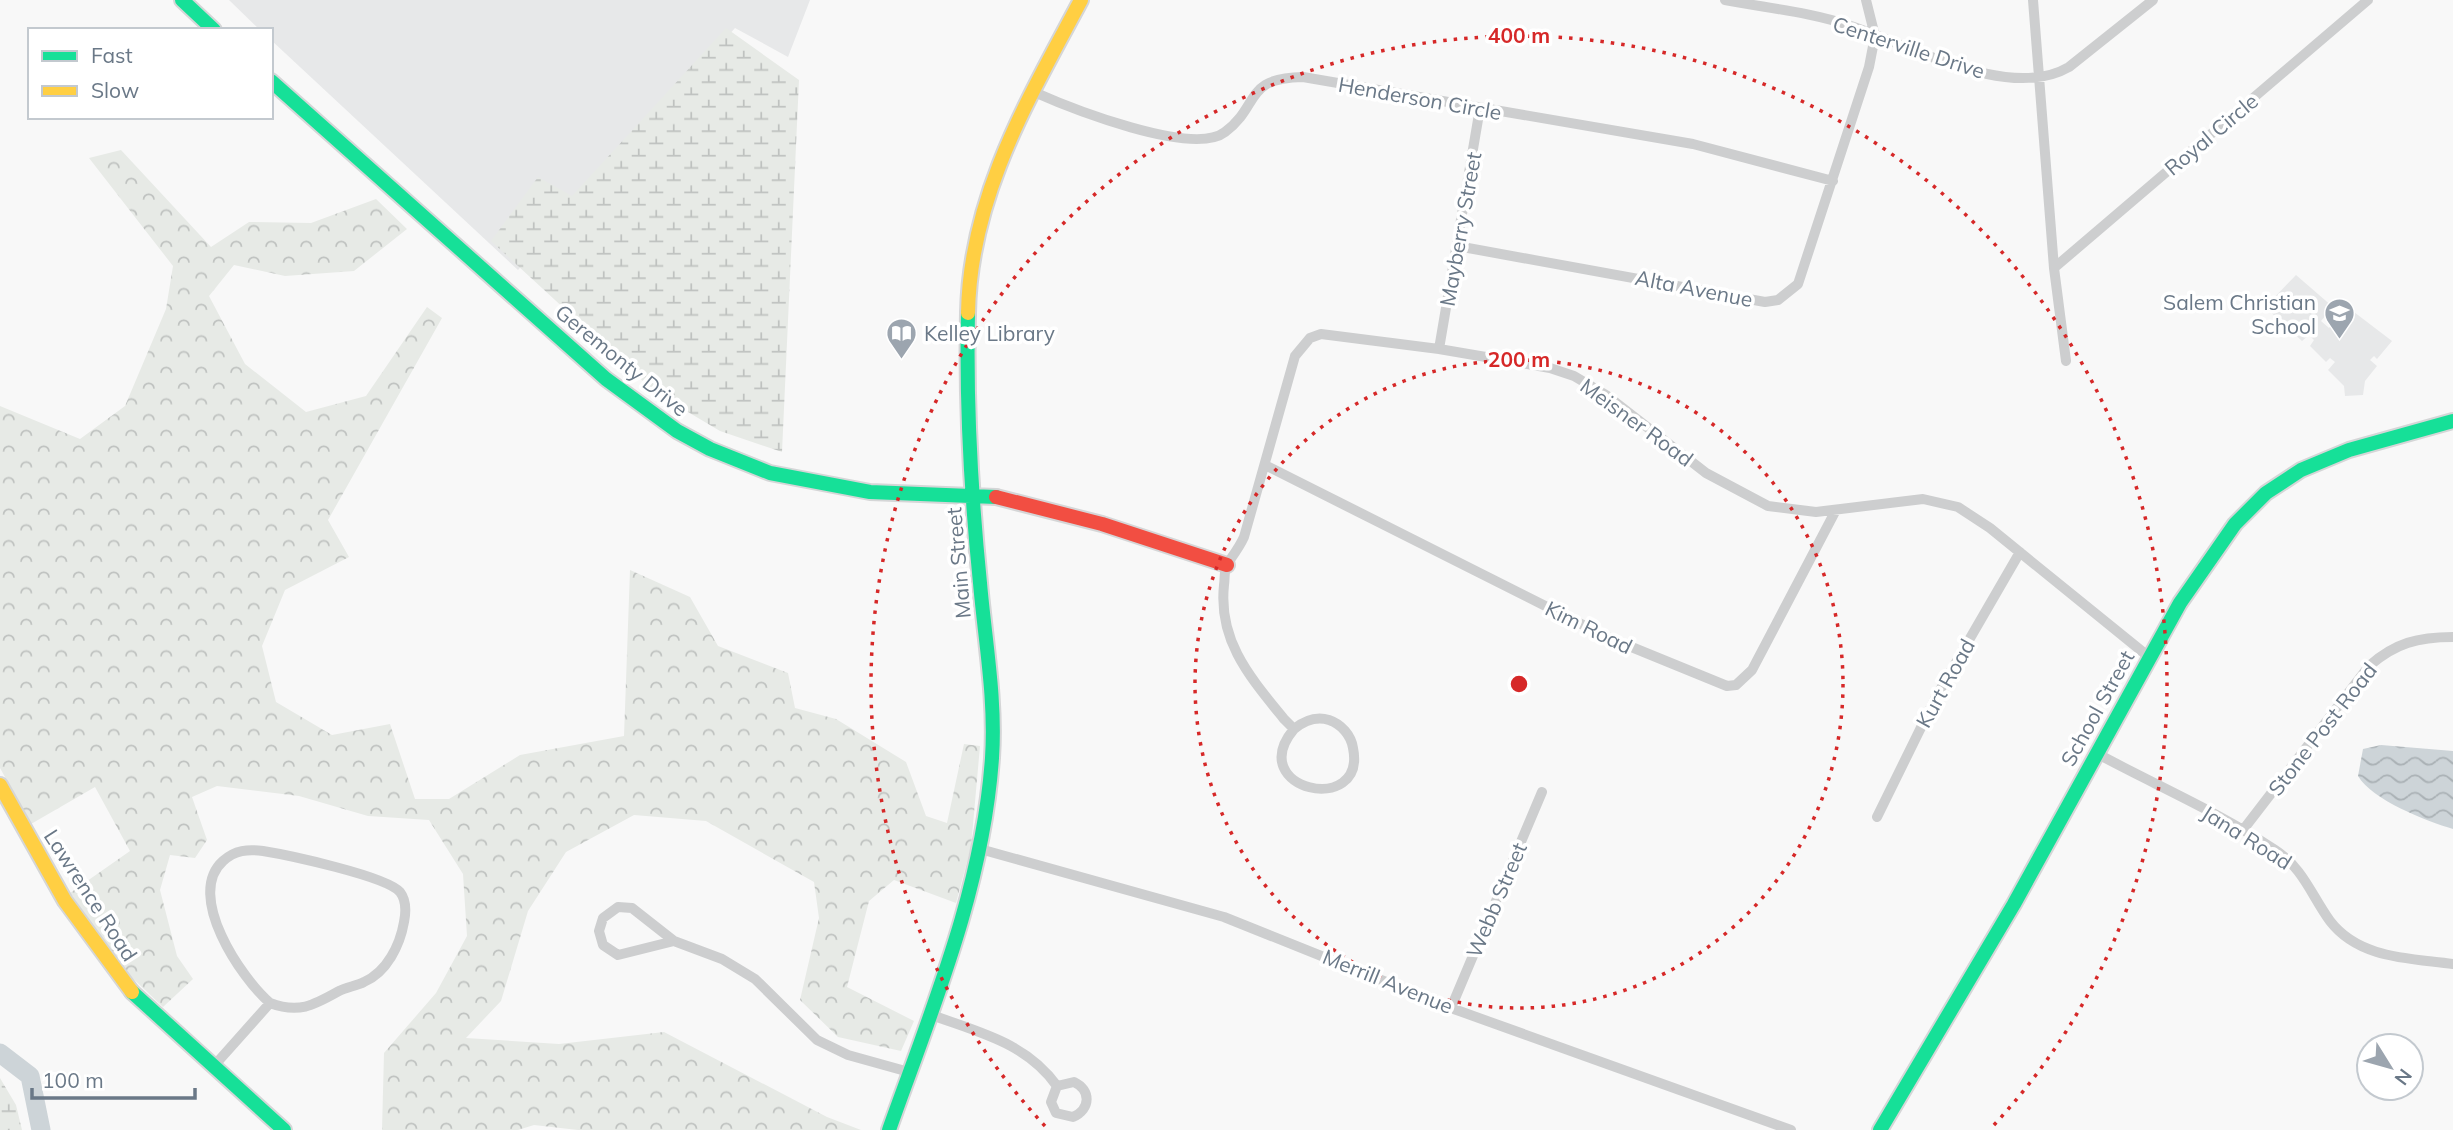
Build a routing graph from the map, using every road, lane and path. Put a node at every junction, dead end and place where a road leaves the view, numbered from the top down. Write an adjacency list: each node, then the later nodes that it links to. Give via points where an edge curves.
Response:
1 (183, 0): 8 (street)
2 (1081, 0): 12 (street, Main Street)
3 (1725, 0): 9 (street, Centerville Drive, via 1850,25)
4 (1866, 0): 9 (street, Alta Avenue)
5 (2033, 0): 10 (street)
6 (2152, 0): 10 (street, Centerville Drive, via 2080,60 2054,75)
7 (2368, 0): 16 (street, Royal Circle)
8 (212, 28)
9 (1875, 36): 10 (street, Centerville Drive, via 1991,74); 14 (street, Alta Avenue)
10 (2038, 78): 16 (street)
11 (273, 83): 21 (street, Geremonty Drive, via 606,379 677,431 758,468 828,486 892,494)
12 (1034, 92): 13 (street, Henderson Circle, via 1128,126 1202,142 1226,132 1256,91 1278,78 1303,77); 21 (street, Main Street, via 987,195 973,254 968,331)
13 (1480, 108): 14 (street, Henderson Circle, via 1693,144); 15 (street, Mayberry Street)
14 (1833, 181): 15 (street, Alta Avenue, via 1798,284 1778,300 1741,298)
15 (1457, 246): 17 (street, Mayberry Street)
16 (2054, 268): 18 (street)
17 (1439, 349): 20 (street, Meisner Road, via 1333,333 1310,338 1295,356); 22 (street, Meisner Road, via 1574,376 1606,395 1706,473 1755,501 1801,511)
18 (2066, 361)
19 (2453, 421): 26 (street, School Street, via 2337,454 2266,493 2222,540)
20 (1265, 465): 22 (street, Kim Road, via 1607,637 1727,686 1736,685 1752,670); 24 (street, Meisner Road, via 1244,537)
21 (973, 495): 24 (street, Geremonty Drive, via 1102,524); 33 (street, Main Street, via 992,710 990,779)
22 (1836, 510): 23 (street, Meisner Road, via 1908,500 1946,503 1969,513)
23 (2020, 552): 26 (street, Meisner Road); 31 (street, Kurt Road, via 1936,697)
24 (1227, 565): 27 (street, via 1223,611 1227,635)
25 (2453, 637): 32 (street, Stone Post Road, via 2409,640 2369,666)
26 (2149, 657): 28 (street, School Street)
27 (1293, 729): 27 (street, via 1322,719 1336,723 1348,734 1354,755 1341,782 1312,790 1292,779 1283,750)
28 (2096, 752): 32 (street, Jana Road); 45 (street, School Street, via 2007,915)
29 (0, 785): 39 (street, Lawrence Road, via 65,901 123,983)
30 (1542, 793): 37 (street, Webb Street)
31 (1877, 817)
32 (2243, 830): 35 (street, Jana Road, via 2298,867 2330,921 2351,941 2375,952)
33 (980, 849): 37 (street, Merrill Avenue, via 1224,917); 38 (street, Main Street)
34 (674, 941): 34 (street, via 618,955 603,945 599,926 610,911 628,907); 40 (street, via 722,959 755,979 831,1048)
35 (2453, 964)
36 (270, 1003): 36 (street, via 293,1009 309,1007 373,977 395,951 402,933 406,908 400,892 377,879 267,852 243,851 227,858 214,871 211,901 235,964); 39 (street)
37 (1451, 1008): 44 (street, Merrill Avenue)
38 (929, 1014): 40 (street, Main Street); 41 (street, via 1020,1049 1040,1064)
39 (213, 1067): 42 (street, Lawrence Road)
40 (909, 1072): 43 (street, Main Street)
41 (1057, 1086)
42 (284, 1130)
43 (889, 1130)
44 (1791, 1130)
45 (1880, 1130)

